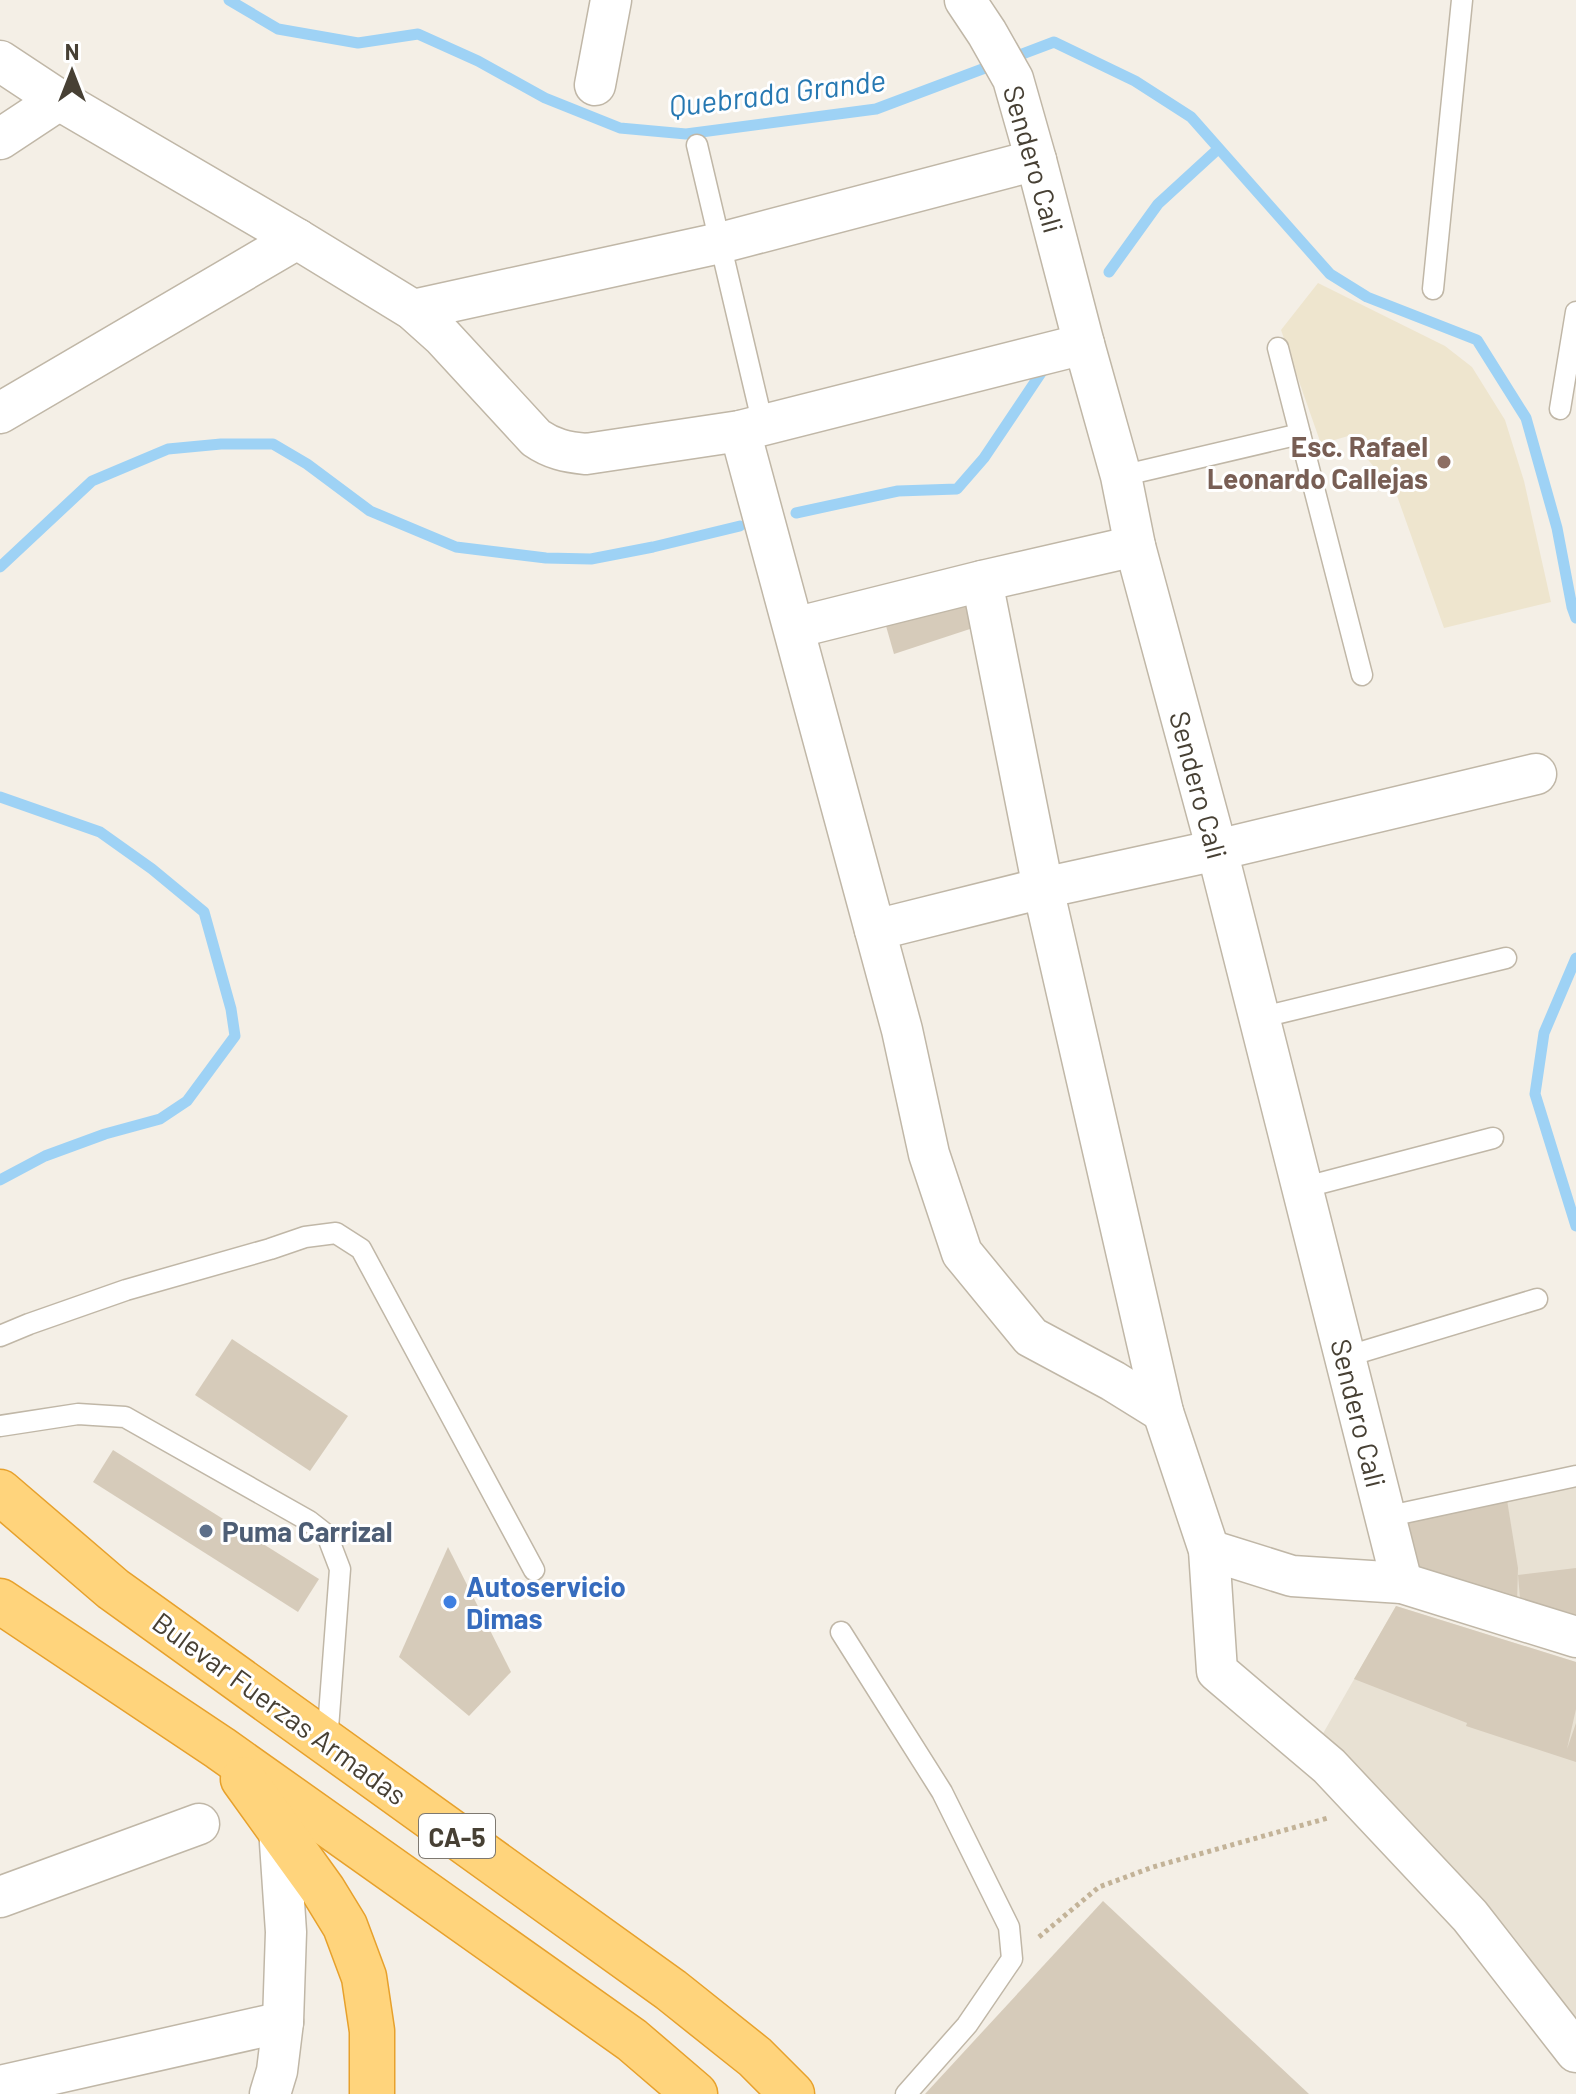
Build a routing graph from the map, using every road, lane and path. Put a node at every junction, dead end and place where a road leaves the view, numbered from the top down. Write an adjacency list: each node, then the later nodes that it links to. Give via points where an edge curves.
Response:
1 (611, 0): 5 (street)
2 (965, 0): 9 (street, Sendero Cali, via 1013,79)
3 (1462, 0): 12 (lane)
4 (0, 61): 6 (street)
5 (595, 85)
6 (59, 100): 7 (street); 10 (street)
7 (0, 139)
8 (697, 145): 11 (lane)
9 (1036, 160): 11 (street); 15 (street, Sendero Cali)
10 (297, 239): 13 (street); 18 (street)
11 (720, 243): 13 (street); 19 (lane)
12 (1433, 289)
13 (413, 310): 19 (street, via 550,448 586,454)
14 (1576, 312): 17 (lane)
15 (1084, 344): 19 (street); 21 (street, Sendero Cali)
16 (1278, 348): 20 (lane)
17 (1560, 409)
18 (0, 413)
19 (751, 428): 24 (street)
20 (1300, 434): 21 (lane); 25 (lane)
21 (1121, 476): 22 (street, Sendero Cali)
22 (1135, 546): 23 (street); 27 (street, Sendero Cali)
23 (982, 581): 24 (street); 28 (street)
24 (794, 628): 29 (street)
25 (1362, 675)
26 (1536, 774): 27 (street)
27 (1217, 850): 28 (street); 31 (street, Sendero Cali)
28 (1043, 888): 29 (street); 37 (street)
29 (875, 930): 37 (street, via 929,1154 962,1253 1031,1337)
30 (1506, 958): 31 (lane)
31 (1259, 1018): 33 (street, Sendero Cali)
32 (1493, 1138): 33 (lane)
33 (1302, 1188): 36 (street, Sendero Cali)
34 (1537, 1299): 36 (lane)
35 (0, 1336): 43 (lane, via 126,1290 305,1237 336,1233 361,1249)
36 (1345, 1357): 41 (street, Sendero Cali)
37 (1163, 1412): 42 (street)
38 (0, 1426): 48 (lane, via 78,1414 125,1417 327,1535 340,1569)
39 (1576, 1476): 41 (lane)
40 (0, 1492): 48 (highway, Bulevar Fuerzas Armadas / CA-5, via 113,1589)
41 (1385, 1517): 44 (street, Sendero Cali)
42 (1209, 1550): 44 (street, via 1292,1576); 50 (street, via 1217,1671 1329,1766)
43 (534, 1570)
44 (1402, 1583): 47 (street)
45 (0, 1601): 49 (highway, CA-5)
46 (841, 1632): 54 (lane, via 942,1792 1009,1927)
47 (1576, 1637)
48 (327, 1742): 61 (highway, Bulevar Fuerzas Armadas / CA-5, via 671,1990)
49 (220, 1748): 52 (highway); 60 (highway, CA-5, via 632,2040)
50 (1368, 1808): 54 (path, via 1099,1887); 56 (street, via 1470,1916)
51 (199, 1824): 53 (street)
52 (279, 1828): 55 (street, via 286,1932); 59 (highway, via 345,1926 364,1977 372,2031)
53 (0, 1897)
54 (1012, 1959): 62 (lane, via 967,2025)
55 (283, 2022): 57 (street); 58 (street)
56 (1574, 2045)
57 (0, 2086)
58 (270, 2094)
59 (372, 2094)
60 (695, 2094)
61 (792, 2094)
62 (906, 2094)

